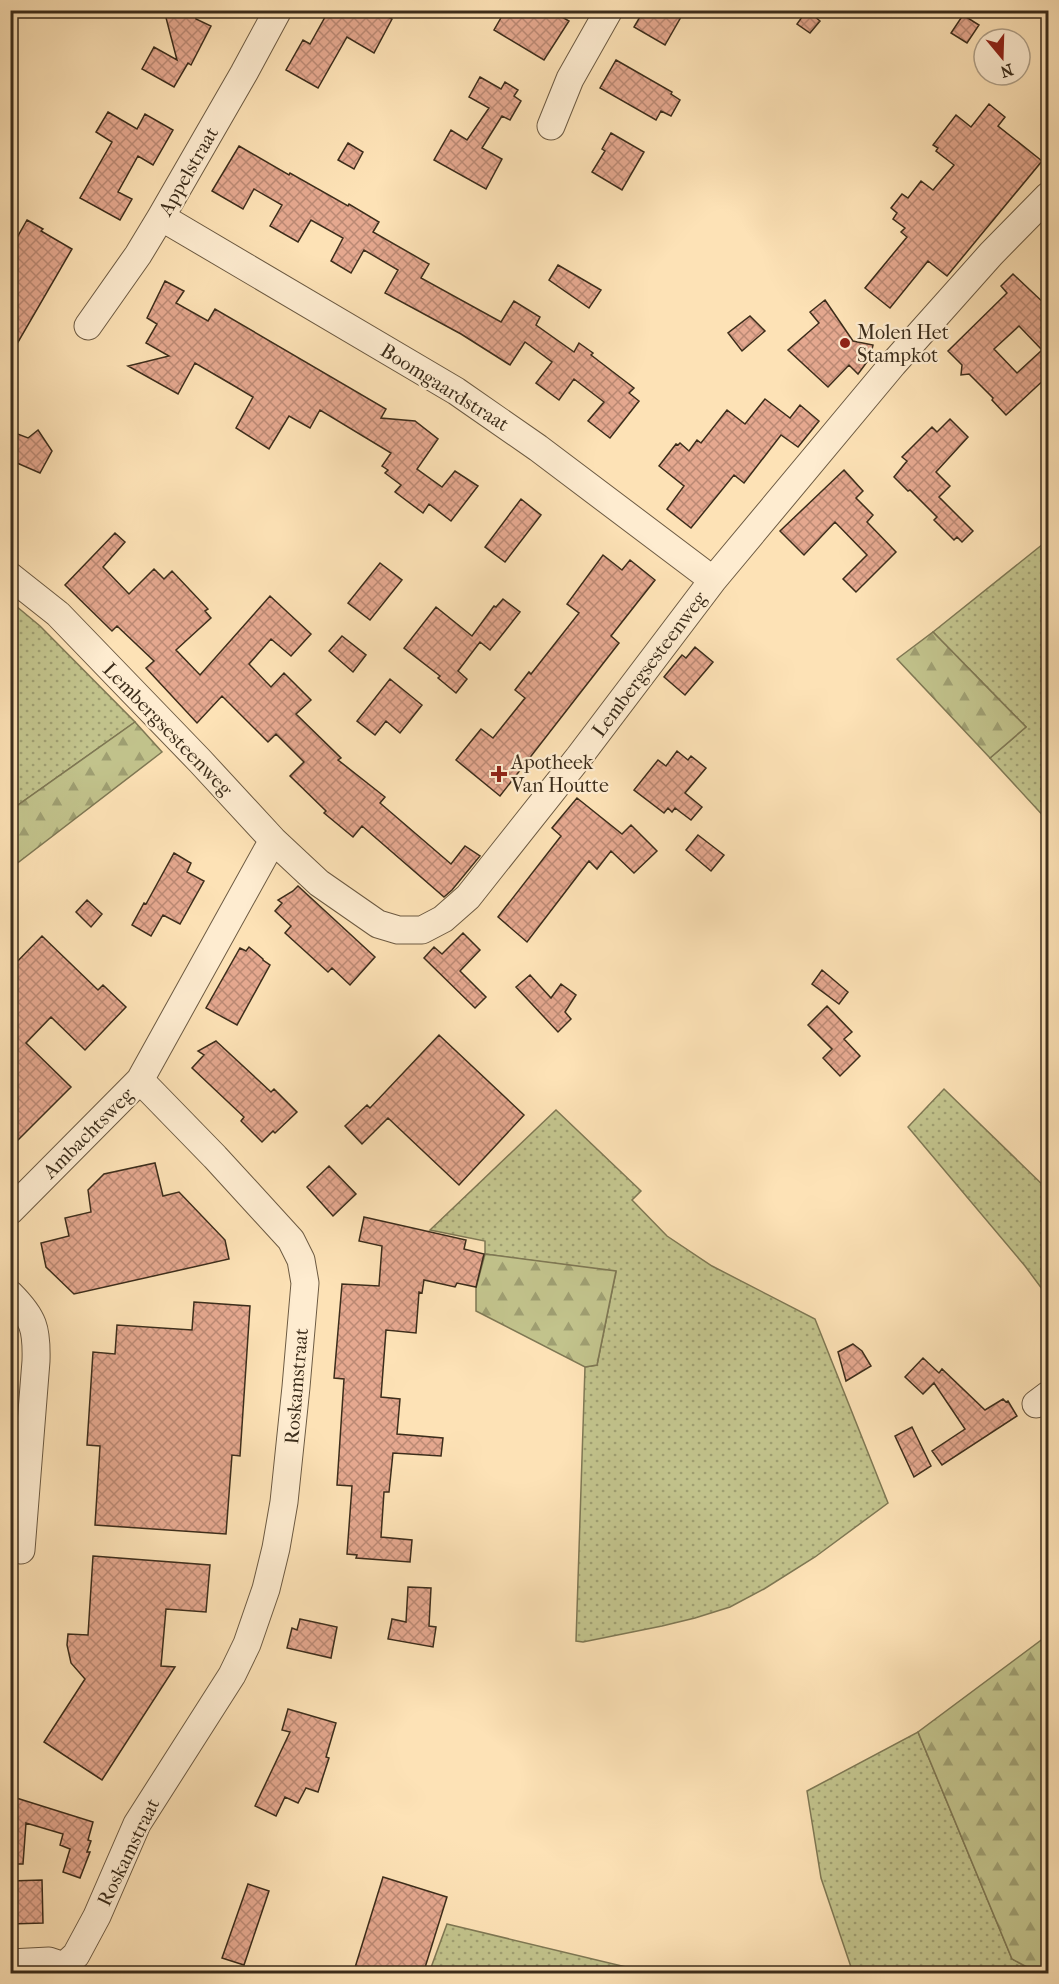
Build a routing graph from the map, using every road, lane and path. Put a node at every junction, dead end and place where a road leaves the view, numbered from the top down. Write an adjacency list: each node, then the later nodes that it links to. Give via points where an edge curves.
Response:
1 (278, 10): 5 (street, Appelstraat)
2 (609, 10): 3 (street, via 570,79)
3 (551, 126)
4 (1048, 196): 8 (street, Lembergsesteenweg, via 893,364)
5 (161, 217): 6 (street, Appelstraat); 8 (street, Boomgaardstraat, via 456,391)
6 (88, 326)
7 (10, 576): 9 (street, Lembergsesteenweg, via 58,614)
8 (713, 580): 9 (street, Lembergsesteenweg, via 471,894 444,919 422,930 398,930 378,924 320,883)
9 (273, 840): 10 (street)
10 (140, 1080): 11 (street, Ambachtsweg); 15 (street, Roskamstraat, via 291,1240 301,1260 305,1282 284,1502 266,1589 247,1644 232,1675 137,1824 97,1916)
11 (10, 1211)
12 (10, 1294): 13 (street, via 26,1310 36,1335)
13 (21, 1550)
14 (10, 1963): 15 (street, via 49,1961)
15 (66, 1970)

